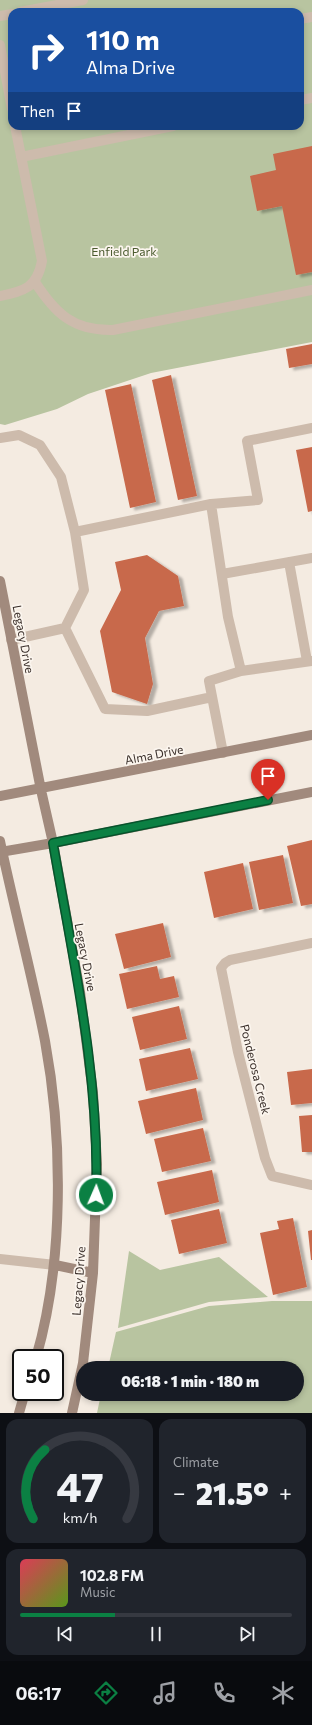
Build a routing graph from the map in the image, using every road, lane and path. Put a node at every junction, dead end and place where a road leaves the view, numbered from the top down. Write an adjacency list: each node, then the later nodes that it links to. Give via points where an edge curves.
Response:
1 (83, 0): 2 (street)
2 (41, 8)
3 (0, 45): 4 (street)
4 (6, 75): 5 (street)
5 (8, 86)
6 (16, 130): 8 (street)
7 (153, 130): 8 (street)
8 (21, 157): 9 (street, via 42,261)
9 (35, 282): 10 (street, via 48,301 68,320 99,330 113,330); 11 (street, via 27,289)
10 (312, 290)
11 (0, 296)
12 (312, 428): 14 (street, via 247,441 258,500)
13 (0, 438): 15 (street, via 19,435 40,445 61,478)
14 (211, 504): 15 (street); 18 (street)
15 (75, 532): 20 (street, via 84,590)
16 (312, 558): 17 (street)
17 (289, 562): 18 (street); 22 (street)
18 (222, 574): 23 (street)
19 (0, 581): 21 (main road, Legacy Drive)
20 (65, 628): 21 (street); 24 (street, via 105,709 146,712)
21 (11, 640): 27 (main road, Legacy Drive)
22 (310, 661): 23 (street)
23 (240, 671): 24 (street, via 209,681)
24 (212, 697): 26 (street)
25 (312, 735): 26 (main road, Alma Drive)
26 (223, 753): 27 (main road, Alma Drive)
27 (41, 790): 29 (main road, Alma Drive); 31 (main road, Legacy Drive)
28 (312, 792): 31 (main road)
29 (0, 796)
30 (0, 840): 32 (main road, Legacy Drive)
31 (53, 843): 32 (main road); 37 (main road, Legacy Drive, via 80,992 93,1093 97,1164)
32 (1, 852): 36 (main road, Legacy Drive, via 45,1042 54,1106 58,1190)
33 (312, 943): 34 (street, Ponderosa Creek, via 230,960 221,968 238,1052 272,1176)
34 (312, 1185)
35 (0, 1259): 36 (street)
36 (55, 1264): 37 (main road); 38 (main road, Legacy Drive)
37 (93, 1273): 41 (main road, Legacy Drive, via 82,1363)
38 (38, 1349)
39 (23, 1401): 40 (main road)
40 (19, 1413)
41 (72, 1413)

